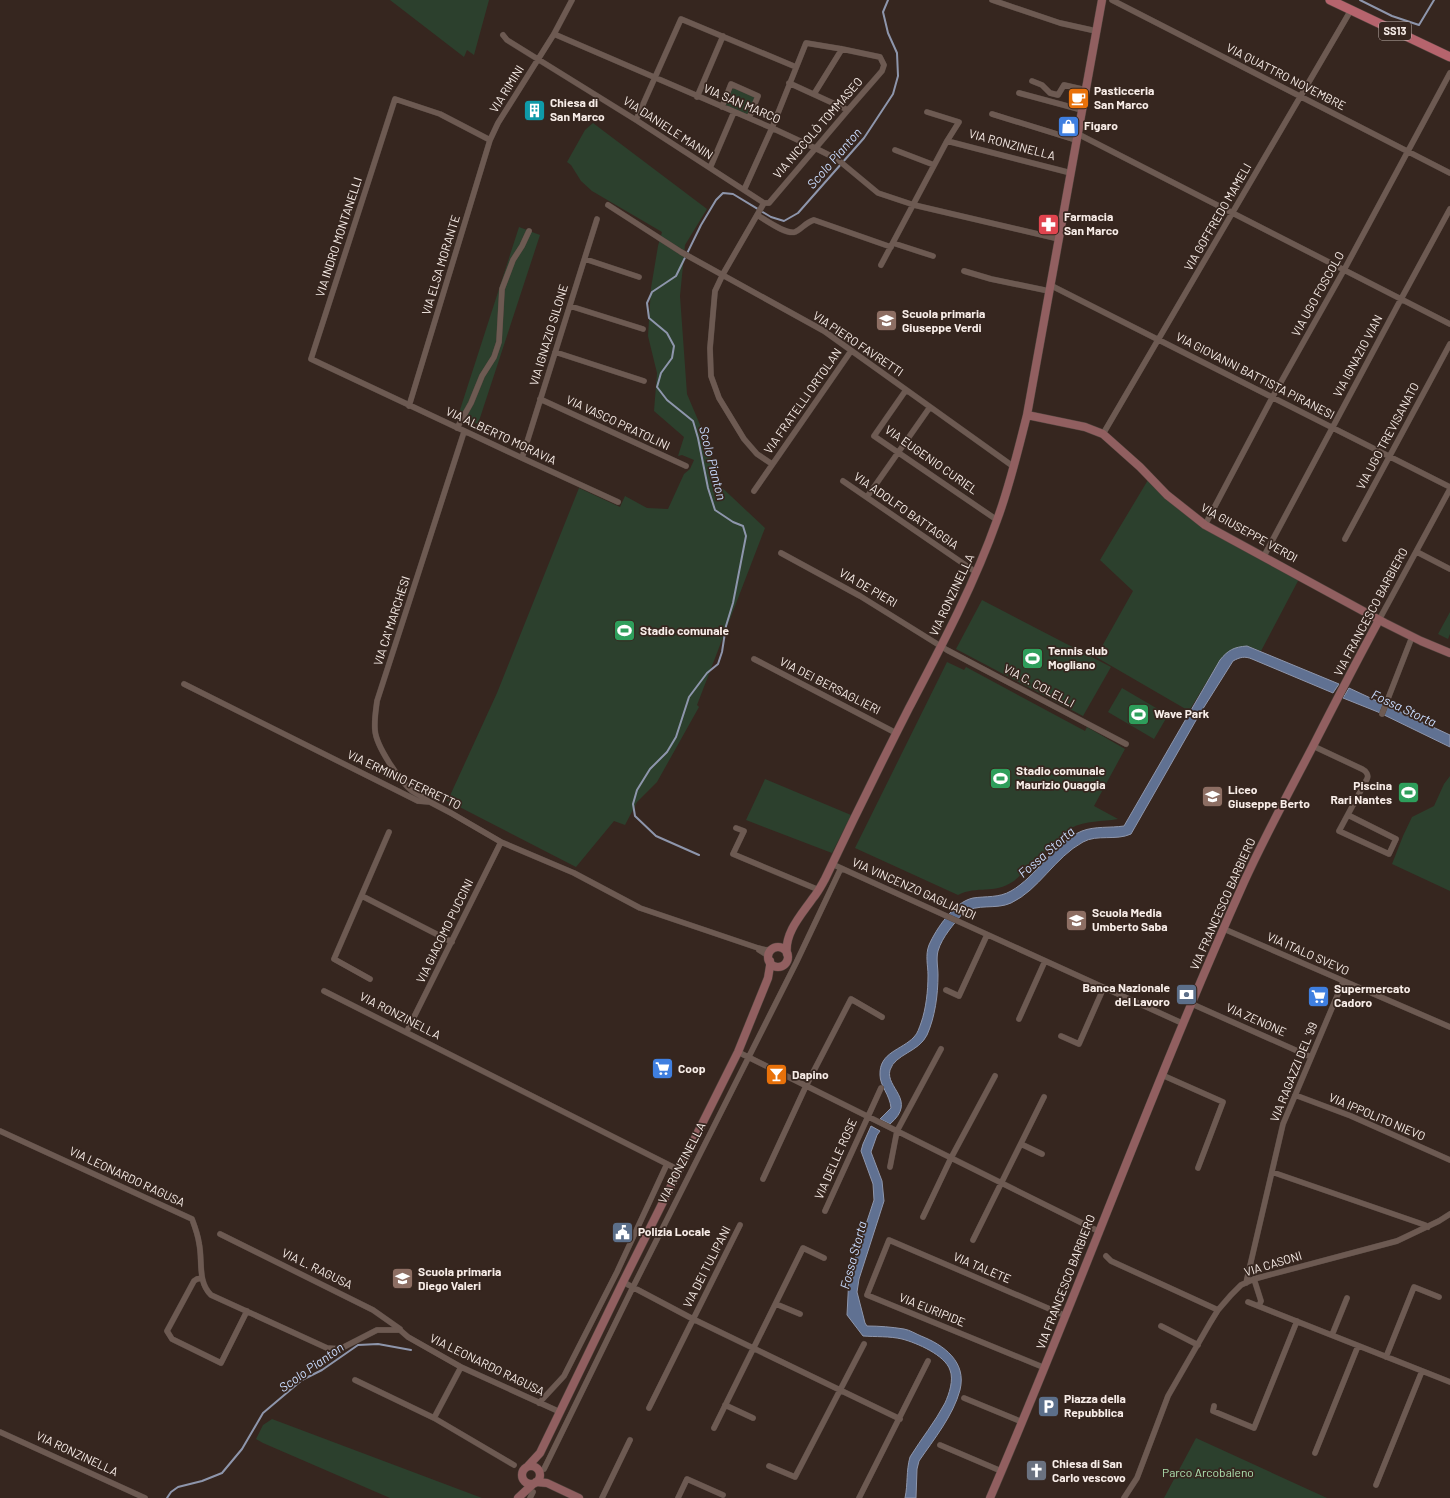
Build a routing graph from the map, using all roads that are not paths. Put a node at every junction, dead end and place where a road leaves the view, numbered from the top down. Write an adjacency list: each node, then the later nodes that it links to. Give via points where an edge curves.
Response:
1 (572, 0): 8 (street, VIA RIMINI)
2 (992, 0): 7 (street, via 1060,23)
3 (1102, 0): 7 (street, VIA RONZINELLA)
4 (1112, 0): 23 (street, VIA QUATTRO NOVEMBRE)
5 (1330, 0): 6 (main road, SS13)
6 (1351, 10): 12 (main road, SS13); 23 (street, VIA GOFFREDO MAMELI)
7 (1096, 31): 19 (street, VIA RONZINELLA)
8 (554, 34): 13 (street, VIA RIMINI); 16 (street, VIA SAN MARCO)
9 (503, 35): 13 (street, VIA RIMINI)
10 (723, 36): 14 (street); 16 (street, via 681,19); 22 (street)
11 (842, 48): 14 (street, VIA NICCOLÒ TOMMASEO, via 806,43); 21 (street); 25 (street, VIA NICCOLÒ TOMMASEO, via 880,57 884,65 882,71)
12 (1450, 57)
13 (538, 60): 31 (street, VIA DANIELE MANIN); 33 (street, VIA RIMINI)
14 (796, 67): 18 (street)
15 (1450, 73): 39 (street, VIA UGO FOSCOLO)
16 (656, 78): 22 (street, VIA SAN MARCO); 31 (street)
17 (1032, 81): 19 (street, via 1058,95 1064,85)
18 (789, 83): 21 (street); 32 (street)
19 (1086, 90): 26 (street, VIA RONZINELLA)
20 (1019, 93): 26 (street)
21 (814, 94): 25 (street)
22 (697, 97): 24 (street, VIA SAN MARCO)
23 (1301, 98): 39 (street, VIA QUATTRO NOVEMBRE); 50 (street, VIA GOFFREDO MAMELI)
24 (722, 107): 27 (street, VIA SAN MARCO); 30 (street, via 731,84 758,96)
25 (848, 110): 37 (street, VIA NICCOLÒ TOMMASEO)
26 (1082, 110): 34 (street, VIA RONZINELLA)
27 (734, 112): 30 (street, VIA SAN MARCO); 41 (street)
28 (927, 112): 36 (street, VIA RONZINELLA, via 959,122)
29 (992, 114): 34 (street, VIA RONZINELLA)
30 (749, 118): 32 (street, VIA SAN MARCO)
31 (636, 120): 41 (street, VIA DANIELE MANIN)
32 (772, 128): 37 (street, VIA SAN MARCO); 44 (street)
33 (494, 131): 35 (street, VIA ELSA MORANTE)
34 (1077, 137): 42 (street, VIA RONZINELLA); 50 (street)
35 (490, 140): 72 (street, VIA INDRO MONTANELLI, via 440,114 395,99 311,359); 76 (street, VIA ELSA MORANTE)
36 (947, 140): 40 (street, VIA RONZINELLA); 42 (street, VIA RONZINELLA)
37 (815, 148): 45 (street, VIA NICCOLÒ TOMMASEO, via 769,203); 46 (street, VIA SAN MARCO, via 837,159 878,193)
38 (895, 150): 40 (street)
39 (1408, 151): 43 (street, VIA QUATTRO NOVEMBRE); 58 (street, VIA UGO FOSCOLO)
40 (934, 165): 46 (street, VIA RONZINELLA)
41 (710, 168): 44 (street, VIA DANIELE MANIN)
42 (1070, 173): 53 (street, VIA RONZINELLA)
43 (1450, 173)
44 (744, 190): 45 (street, VIA DANIELE MANIN)
45 (764, 204): 49 (street, VIA NICCOLÒ TOMMASEO)
46 (914, 204): 53 (street, VIA SAN MARCO); 54 (street)
47 (608, 205): 60 (street, VIA PIERO FAVRETTI, via 682,252)
48 (1450, 209): 63 (street, VIA IGNAZIO VIAN)
49 (758, 214): 54 (street, via 788,232 794,232 814,220); 60 (street, VIA NICCOLÒ TOMMASEO)
50 (1233, 214): 58 (street); 67 (street, VIA GOFFREDO MAMELI)
51 (597, 219): 56 (street, VIA IGNAZIO SILONE)
52 (529, 230): 79 (street, via 513,260 502,289 499,342 494,357)
53 (1058, 239): 62 (street, VIA RONZINELLA)
54 (892, 245): 55 (street); 57 (street)
55 (933, 256)
56 (584, 259): 61 (street); 64 (street, VIA IGNAZIO SILONE)
57 (881, 265)
58 (1344, 270): 63 (street); 74 (street, VIA UGO FOSCOLO)
59 (964, 271): 62 (street, via 991,279)
60 (723, 274): 69 (street, VIA PIERO FAVRETTI, via 824,331); 86 (street, VIA FRATELLI ORTOLAN, via 715,291 710,348 711,376 719,398 744,439 757,454)
61 (639, 277)
62 (1050, 288): 67 (street, VIA GIOVANNI BATTISTA PIRANESI); 78 (street, VIA RONZINELLA)
63 (1401, 299): 65 (street); 80 (street, VIA IGNAZIO VIAN)
64 (570, 306): 66 (street); 70 (street, VIA IGNAZIO SILONE)
65 (1450, 324)
66 (643, 329)
67 (1159, 340): 74 (street, VIA GIOVANNI BATTISTA PIRANESI); 82 (street, VIA GOFFREDO MAMELI)
68 (1450, 344): 84 (street, VIA UGO TREVISANATO)
69 (851, 351): 73 (street, VIA PIERO FAVRETTI); 86 (street, VIA FRATELLI ORTOLAN)
70 (555, 352): 71 (street); 75 (street, VIA IGNAZIO SILONE)
71 (644, 381)
72 (376, 390): 76 (street, VIA ALBERTO MORAVIA)
73 (906, 390): 77 (street, VIA PIERO FAVRETTI); 83 (street, VIA EUGENIO CURIEL, via 874,436)
74 (1272, 398): 80 (street, VIA GIOVANNI BATTISTA PIRANESI); 95 (street, VIA UGO FOSCOLO)
75 (540, 399): 85 (street, VIA IGNAZIO SILONE); 87 (street, VIA VASCO PRATOLINI)
76 (409, 406): 79 (street, VIA ALBERTO MORAVIA)
77 (930, 407): 83 (street); 88 (street, VIA PIERO FAVRETTI)
78 (1027, 415): 82 (street, VIA GIUSEPPE VERDI, via 1085,427); 88 (street, VIA RONZINELLA)
79 (457, 428): 81 (street, VIA ALBERTO MORAVIA)
80 (1332, 428): 84 (street, VIA GIOVANNI BATTISTA PIRANESI); 99 (street, VIA IGNAZIO VIAN)
81 (464, 432): 85 (street, VIA ALBERTO MORAVIA); 112 (street, VIA CA' MARCHESI, via 377,701 375,717 375,730 382,750 402,781)
82 (1103, 434): 95 (street, VIA GIUSEPPE VERDI, via 1168,495)
83 (898, 452): 92 (street); 94 (street, VIA EUGENIO CURIEL)
84 (1390, 456): 90 (street, VIA GIOVANNI BATTISTA PIRANESI); 96 (street, VIA UGO TREVISANATO)
85 (522, 458): 93 (street, VIA ALBERTO MORAVIA)
86 (772, 464): 91 (street, VIA FRATELLI ORTOLAN)
87 (686, 466)
88 (1014, 467): 94 (street, VIA RONZINELLA)
89 (843, 481): 92 (street, VIA ADOLFO BATTAGGIA)
90 (1450, 488): 97 (street, VIA FRANCESCO BARBIERO)
91 (754, 492)
92 (867, 496): 101 (street, VIA ADOLFO BATTAGGIA)
93 (618, 502)
94 (997, 520): 101 (street, VIA RONZINELLA)
95 (1205, 524): 99 (street, VIA GIUSEPPE VERDI)
96 (1345, 539)
97 (1417, 552): 100 (street); 102 (street, VIA FRANCESCO BARBIERO)
98 (781, 553): 104 (street, VIA DE PIERI, via 860,596)
99 (1264, 556): 102 (street, VIA GIUSEPPE VERDI)
100 (1450, 570)
101 (976, 573): 104 (street, VIA RONZINELLA)
102 (1379, 620): 103 (street, VIA GIUSEPPE VERDI); 111 (street, VIA FRANCESCO BARBIERO)
103 (1412, 637): 105 (street, VIA GIUSEPPE VERDI); 108 (street)
104 (941, 646): 109 (street, VIA RONZINELLA); 110 (street, VIA C. COLELLI)
105 (1450, 653)
106 (754, 659): 109 (street, VIA DEI BERSAGLIERI)
107 (184, 684): 112 (street, VIA ERMINIO FERRETTO, via 418,801)
108 (1382, 714)
109 (896, 733): 117 (street, VIA RONZINELLA)
110 (1126, 744)
111 (1313, 746): 113 (street, via 1362,769 1368,775); 121 (street, VIA FRANCESCO BARBIERO, via 1264,839)
112 (430, 802): 116 (street, VIA ERMINIO FERRETTO)
113 (1348, 815): 113 (street, via 1340,831 1389,854 1396,839)
114 (736, 828): 119 (street, via 744,831 733,854)
115 (389, 832): 120 (street)
116 (501, 842): 124 (street, VIA GIACOMO PUCCINI); 125 (street, VIA ERMINIO FERRETTO, via 574,874 640,908)
117 (832, 864): 118 (street, VIA VINCENZO GAGLIARDI); 119 (street, VIA RONZINELLA)
118 (841, 868): 123 (street, VIA VINCENZO GAGLIARDI); 147 (street, VIA RONZINELLA)
119 (819, 890): 122 (street, VIA RONZINELLA)
120 (362, 896): 124 (street); 131 (street, via 334,959)
121 (1224, 929): 132 (street, VIA ITALO SVEVO); 137 (street, VIA FRANCESCO BARBIERO)
122 (792, 930): 126 (street, VIA RONZINELLA); 127 (street, VIA RONZINELLA)
123 (987, 935): 129 (street, VIA VINCENZO GAGLIARDI); 135 (street, via 959,996)
124 (452, 942): 142 (street, VIA GIACOMO PUCCINI)
125 (750, 945): 126 (street, VIA ERMINIO FERRETTO, via 766,950); 128 (street, VIA ERMINIO FERRETTO, via 765,953)
126 (776, 948): 127 (street, via 783,949); 128 (street, VIA RONZINELLA, via 770,953)
127 (787, 954): 130 (street, VIA RONZINELLA, via 787,961)
128 (769, 960): 130 (street, via 775,966); 133 (street, VIA RONZINELLA)
129 (1045, 961): 134 (street, VIA VINCENZO GAGLIARDI); 139 (street)
130 (783, 966): 133 (street, VIA RONZINELLA, via 773,973)
131 (370, 978)
132 (1343, 982): 141 (street, VIA ITALO SVEVO); 146 (street, VIA RAGAZZI DEL '99)
133 (765, 984): 145 (street, VIA RONZINELLA)
134 (1104, 988): 140 (street, VIA VINCENZO GAGLIARDI); 143 (street, via 1079,1044)
135 (946, 990)
136 (324, 991): 161 (street, VIA RONZINELLA)
137 (1192, 1004): 140 (street, VIA FRANCESCO BARBIERO); 146 (street, VIA ZENONE)
138 (882, 1017): 150 (street, via 851,998)
139 (1019, 1019)
140 (1184, 1024): 148 (street, VIA FRANCESCO BARBIERO)
141 (1450, 1027)
142 (408, 1029)
143 (1061, 1036)
144 (941, 1049): 156 (street)
145 (738, 1052): 147 (street, VIA DELLE ROSE); 164 (street, VIA RONZINELLA)
146 (1311, 1057): 152 (street, VIA RAGAZZI DEL '99)
147 (748, 1058): 150 (street, VIA DELLE ROSE); 183 (street, VIA RONZINELLA)
148 (1162, 1075): 163 (street, via 1223,1102); 173 (street, VIA FRANCESCO BARBIERO)
149 (995, 1076): 159 (street)
150 (806, 1086): 154 (street, VIA DELLE ROSE); 166 (street)
151 (881, 1088): 154 (street, VIA DELLE ROSE)
152 (1295, 1095): 160 (street, VIA IPPOLITO NIEVO, via 1351,1116); 165 (street, VIA RAGAZZI DEL '99, via 1283,1124)
153 (1044, 1097): 157 (street)
154 (868, 1117): 156 (street, VIA DELLE ROSE); 168 (street, VIA DELLE ROSE)
155 (0, 1131): 179 (street, VIA LEONARDO RAGUSA, via 192,1219 200,1244)
156 (897, 1131): 159 (street, VIA DELLE ROSE); 162 (street)
157 (1021, 1144): 158 (street); 167 (street)
158 (1042, 1154)
159 (951, 1158): 167 (street, VIA DELLE ROSE); 170 (street)
160 (1450, 1160)
161 (667, 1164): 164 (street, VIA RONZINELLA); 211 (street, via 617,1272 564,1376)
162 (890, 1166)
163 (1198, 1168)
164 (679, 1170): 181 (street, VIA RONZINELLA)
165 (1272, 1172): 172 (street); 182 (street, VIA RAGAZZI DEL '99)
166 (763, 1179)
167 (1001, 1183): 173 (street, VIA DELLE ROSE); 176 (street)
168 (825, 1211)
169 (1450, 1214): 172 (street, VIA CASONI)
170 (923, 1217)
171 (740, 1225): 193 (street, VIA DEI TULIPANI)
172 (1428, 1227): 180 (street, VIA CASONI, via 1397,1241)
173 (1098, 1231): 192 (street, VIA FRANCESCO BARBIERO)
174 (220, 1234): 196 (street, VIA L. RAGUSA, via 373,1310)
175 (889, 1240): 192 (street, VIA TALETE); 205 (street, VIA EURIPIDE, via 867,1295)
176 (973, 1240)
177 (1106, 1256): 190 (street, via 1111,1261)
178 (824, 1258): 187 (street, via 803,1248)
179 (202, 1278): 189 (street, VIA LEONARDO RAGUSA, via 212,1295); 189 (street, via 194,1281 167,1331 172,1339 221,1363)
180 (1254, 1279): 182 (street, VIA CASONI); 188 (street, via 1261,1301)
181 (623, 1282): 183 (street, VIA DEI TULIPANI); 215 (street, VIA RONZINELLA)
182 (1246, 1283): 190 (street, VIA CASONI, via 1241,1285)
183 (633, 1287): 193 (street, VIA DEI TULIPANI); 229 (street, VIA RONZINELLA)
184 (1439, 1297): 202 (street, via 1414,1287)
185 (1347, 1298): 197 (street)
186 (1248, 1302): 188 (street)
187 (776, 1304): 191 (street); 201 (street)
188 (1259, 1306): 194 (street)
189 (247, 1310): 196 (street, VIA LEONARDO RAGUSA, via 327,1348 340,1349 377,1330)
190 (1218, 1310): 199 (street, VIA CASONI)
191 (800, 1314)
192 (1066, 1316): 205 (street, VIA FRANCESCO BARBIERO)
193 (693, 1319): 201 (street, VIA DEI TULIPANI); 214 (street, VIA DEI TULIPANI)
194 (1297, 1321): 197 (street); 213 (street, via 1254,1428 1213,1411)
195 (1161, 1326): 199 (street)
196 (400, 1330): 204 (street, VIA LEONARDO RAGUSA)
197 (1332, 1335): 200 (street)
198 (864, 1344): 209 (street)
199 (1198, 1345): 244 (street, VIA CASONI, via 1168,1396 1137,1478)
200 (1358, 1346): 202 (street); 225 (street)
201 (753, 1348): 209 (street, VIA DEI TULIPANI); 212 (street)
202 (1386, 1357): 206 (street)
203 (928, 1361): 218 (street)
204 (461, 1367): 211 (street, VIA LEONARDO RAGUSA); 216 (street)
205 (1045, 1368): 219 (street, VIA FRANCESCO BARBIERO)
206 (1422, 1371): 208 (street); 233 (street)
207 (355, 1380): 216 (street)
208 (1450, 1382)
209 (840, 1390): 218 (street, VIA DEI TULIPANI); 228 (street, via 795,1477)
210 (964, 1398): 219 (street)
211 (539, 1403): 215 (street, VIA LEONARDO RAGUSA)
212 (726, 1405): 217 (street); 220 (street)
213 (1214, 1406)
214 (650, 1408)
215 (560, 1412): 224 (street, VIA RONZINELLA)
216 (434, 1418): 226 (street)
217 (753, 1418)
218 (900, 1419): 242 (street)
219 (1022, 1422): 230 (street, VIA FRANCESCO BARBIERO)
220 (714, 1428)
221 (0, 1432): 236 (street, VIA RONZINELLA)
222 (630, 1440): 240 (street)
223 (940, 1445): 230 (street)
224 (540, 1453): 227 (street, VIA RONZINELLA); 229 (street, VIA RONZINELLA)
225 (1315, 1453)
226 (514, 1465)
227 (528, 1466): 229 (street, via 535,1466); 231 (street, VIA RONZINELLA, via 523,1472)
228 (768, 1466)
229 (541, 1471): 232 (street); 234 (street, VIA RONZINELLA, via 540,1479)
230 (1001, 1471): 243 (street, VIA FRANCESCO BARBIERO)
231 (523, 1480): 234 (street); 237 (street, VIA RONZINELLA)
232 (547, 1483): 234 (street); 239 (street)
233 (1376, 1485)
234 (534, 1486): 237 (street, VIA RONZINELLA); 238 (street, VIA RONZINELLA)
235 (723, 1496): 241 (street, via 687,1479)
236 (145, 1498)
237 (518, 1498)
238 (530, 1498)
239 (580, 1498)
240 (602, 1498)
241 (678, 1498)
242 (859, 1498)
243 (990, 1498)
244 (1124, 1498)

